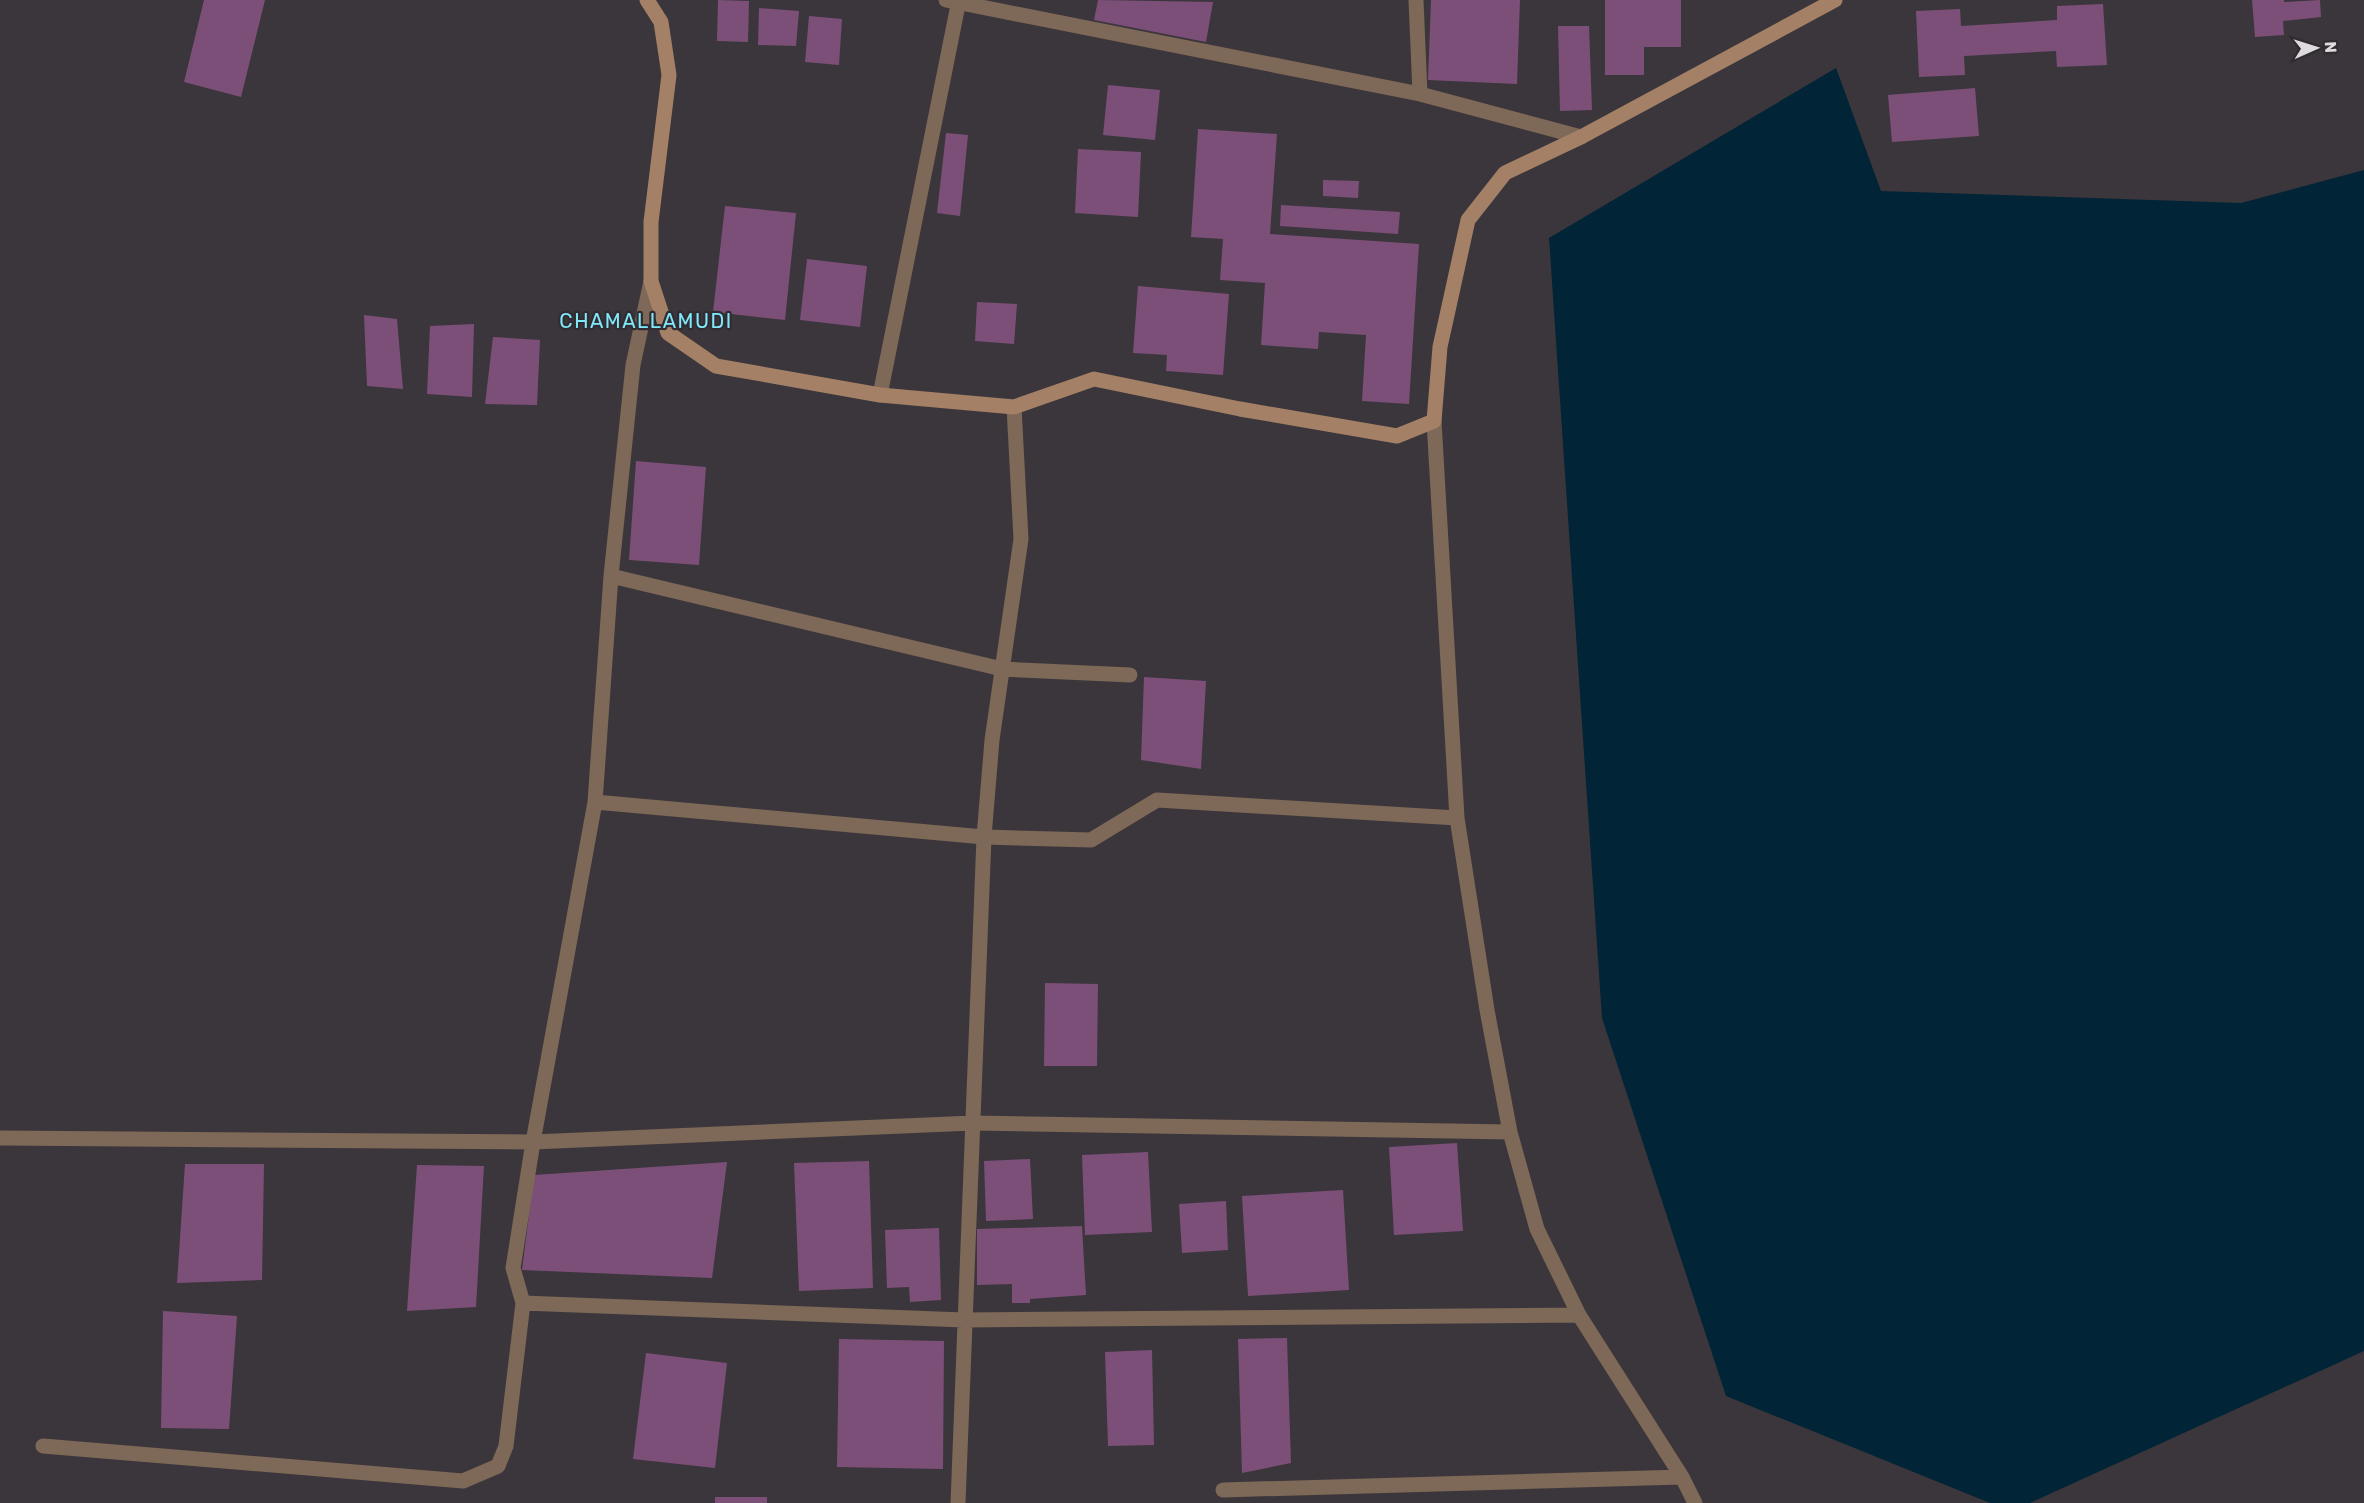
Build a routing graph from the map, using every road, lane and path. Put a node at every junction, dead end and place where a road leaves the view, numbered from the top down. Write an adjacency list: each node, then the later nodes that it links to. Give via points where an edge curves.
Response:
1 (647, 0): 7 (main road, via 661,22 669,75 651,222)
2 (1416, 0): 5 (street)
3 (1835, 0): 6 (main road)
4 (955, 1): 5 (street); 8 (street)
5 (1420, 94): 6 (street)
6 (1581, 137): 10 (main road, via 1505,173 1468,220 1440,347)
7 (651, 281): 8 (main road, via 668,333 716,366); 11 (street, via 633,365)
8 (880, 395): 9 (main road)
9 (1014, 406): 10 (main road, via 1094,379 1397,436); 12 (street, via 1021,540)
10 (1434, 421): 15 (street)
11 (611, 576): 12 (street); 14 (street)
12 (1002, 669): 13 (street); 16 (street)
13 (1130, 675)
14 (595, 802): 16 (street); 20 (street)
15 (1456, 818): 16 (street, via 1157,800 1091,840); 18 (street)
16 (984, 837): 17 (street)
17 (973, 1123): 18 (street); 20 (street); 23 (street)
18 (1510, 1132): 22 (street, via 1537,1228)
19 (0, 1138): 20 (street)
20 (533, 1142): 21 (street, via 513,1268)
21 (523, 1303): 23 (street); 24 (street, via 507,1446 498,1466 463,1481)
22 (1579, 1315): 23 (street); 25 (street)
23 (964, 1320): 27 (street)
24 (43, 1446)
25 (1682, 1477): 26 (street); 28 (street)
26 (1223, 1490)
27 (958, 1503)
28 (1695, 1503)

